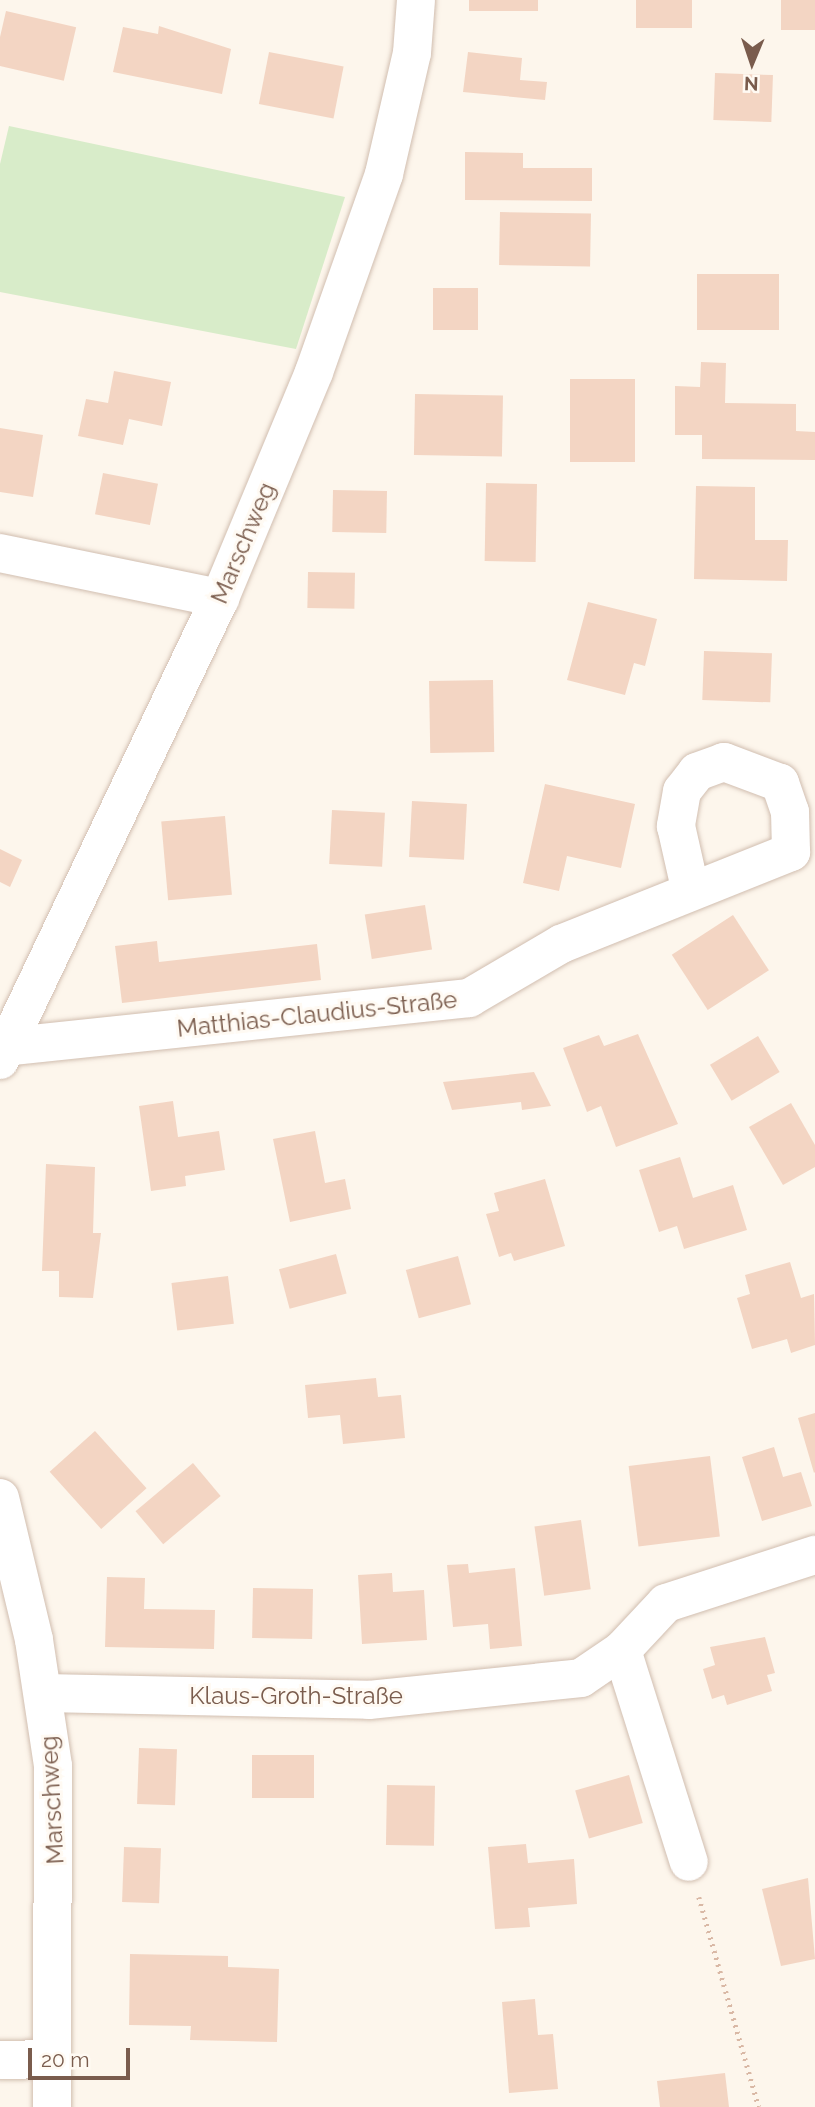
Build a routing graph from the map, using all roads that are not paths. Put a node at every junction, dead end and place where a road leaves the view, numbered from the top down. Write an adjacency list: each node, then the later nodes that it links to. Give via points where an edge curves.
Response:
1 (415, 0): 3 (street, Marschweg, via 412,53 384,174 314,372)
2 (0, 553): 3 (street)
3 (220, 598): 5 (street, Marschweg)
4 (690, 888): 5 (street, Matthias-Claudius-Straße, via 561,944 469,998)
5 (1, 1054)
6 (0, 1498): 9 (street, Marschweg)
7 (815, 1555): 8 (street, Klaus-Groth-Straße, via 666,1603)
8 (622, 1650): 9 (street, Klaus-Groth-Straße, via 581,1678 369,1700); 10 (street)
9 (44, 1693): 11 (street, Marschweg, via 57,1852)
10 (689, 1862)
11 (52, 2059): 12 (street); 13 (street, Marschweg)
12 (0, 2060)
13 (52, 2107)

